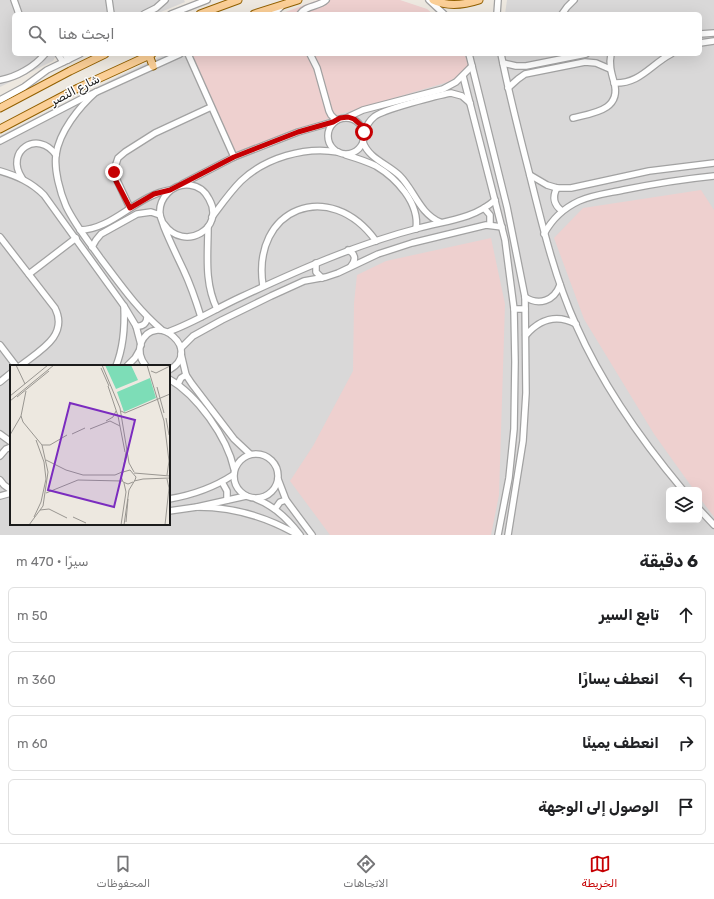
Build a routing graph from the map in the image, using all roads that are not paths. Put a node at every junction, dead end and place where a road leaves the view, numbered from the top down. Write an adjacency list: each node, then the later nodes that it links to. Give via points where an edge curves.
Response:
1 (14, 0): 15 (street)
2 (109, 0): 14 (street)
3 (165, 0): 18 (street)
4 (207, 0): 19 (street)
5 (238, 0): 20 (main road)
6 (298, 0): 13 (main road)
7 (326, 0): 23 (street)
8 (429, 0): 24 (street)
9 (433, 0): 10 (main road, via 451,5)
10 (479, 0)
11 (498, 0): 25 (street)
12 (574, 0): 26 (street)
13 (282, 5): 21 (main road); 22 (street)
14 (111, 6): 16 (street); 17 (street)
15 (18, 12)
16 (112, 12)
17 (115, 12)
18 (148, 12)
19 (176, 12)
20 (205, 12)
21 (260, 12)
22 (275, 12)
23 (302, 12)
24 (442, 12)
25 (496, 12)
26 (563, 12)
27 (714, 33): 28 (street)
28 (702, 34)
29 (714, 41): 30 (street)
30 (702, 43)
31 (42, 56): 49 (street, via 38,63 10,78)
32 (101, 56): 56 (main road, شارع النصر)
33 (148, 56): 64 (main road, شارع النصر, via 78,88)
34 (150, 56): 45 (main road)
35 (176, 56): 45 (street)
36 (189, 56): 58 (street)
37 (311, 56): 62 (street, via 329,111)
38 (469, 56): 46 (street)
39 (501, 56): 44 (street)
40 (564, 56): 44 (street, via 526,66)
41 (611, 56): 47 (street)
42 (668, 56): 51 (street, via 636,80)
43 (66, 59): 55 (street)
44 (503, 63): 52 (street)
45 (153, 66): 53 (street)
46 (472, 66): 48 (street); 63 (street)
47 (610, 69): 51 (street); 52 (street, via 596,63 579,62 525,74)
48 (463, 76): 50 (street); 57 (street)
49 (0, 80)
50 (454, 83): 54 (street); 60 (street, via 363,110)
51 (614, 83): 61 (street, via 614,98 608,107)
52 (508, 88): 75 (street)
53 (96, 92): 67 (street); 71 (street, via 71,120)
54 (456, 94): 57 (street); 65 (street, via 447,94 381,113 371,119)
55 (0, 101): 56 (street)
56 (9, 103): 59 (main road, شارع النصر)
57 (470, 103): 66 (street)
58 (211, 107): 72 (street); 82 (street, via 155,133 118,158 114,176)
59 (0, 108)
60 (348, 117): 62 (street); 65 (street, via 357,121)
61 (573, 118)
62 (335, 121): 69 (street, via 329,128 328,138 332,148); 72 (street)
63 (488, 128): 66 (street); 106 (street)
64 (0, 129)
65 (364, 132): 68 (street)
66 (478, 132): 81 (street)
67 (0, 141)
68 (363, 142): 70 (street, via 351,154); 87 (street, via 371,155 404,180 429,216)
69 (338, 152): 70 (street); 86 (street, via 305,152 264,165 237,185)
70 (344, 154): 92 (street, via 370,163 396,182 413,207)
71 (56, 156): 77 (street, via 52,150 41,144 35,143 23,148 16,166); 93 (street, via 57,176 62,195 70,215)
72 (234, 157): 78 (street)
73 (714, 163): 79 (street, via 649,171 571,188)
74 (0, 171): 77 (street)
75 (530, 175): 79 (street); 94 (street)
76 (714, 176): 84 (street, via 590,197)
77 (22, 178): 96 (street, via 44,195)
78 (180, 186): 80 (street); 86 (street, via 196,187 205,193 211,202)
79 (557, 188): 84 (street, via 554,199 556,206)
80 (170, 190): 82 (street, via 154,194); 85 (street, via 163,199)
81 (495, 200): 83 (street); 91 (street)
82 (130, 208): 93 (street, via 97,227)
83 (484, 208): 87 (street, via 465,217); 89 (street, via 490,215)
84 (562, 211): 94 (street)
85 (160, 215): 88 (street); 98 (street, via 151,212 137,214 100,234)
86 (212, 218): 90 (street)
87 (440, 222): 92 (street)
88 (164, 224): 90 (street, via 171,233 182,237 199,234); 112 (street)
89 (490, 225): 91 (street); 101 (street, via 448,233 394,248)
90 (208, 226): 108 (street, via 208,278)
91 (502, 227): 109 (street)
92 (416, 229): 97 (street)
93 (80, 230): 98 (street)
94 (544, 234): 104 (street)
95 (0, 236): 102 (street)
96 (76, 238): 102 (street); 107 (street)
97 (376, 241): 99 (street); 105 (street, via 362,225 345,213 325,207 303,209 284,219 269,236 261,266)
98 (92, 247): 111 (street)
99 (348, 250): 100 (street); 101 (street, via 355,256)
100 (316, 263): 103 (street, via 316,272); 105 (street)
101 (351, 267): 103 (street)
102 (29, 274): 121 (street, via 55,308 59,325 51,341)
103 (322, 278): 119 (street, via 304,281 249,306 193,336)
104 (560, 285): 106 (street, via 554,296 543,302); 113 (street)
105 (263, 286): 108 (street)
106 (525, 297): 110 (street)
107 (124, 306): 114 (street); 122 (street, via 124,336)
108 (217, 308): 112 (street)
109 (514, 309): 110 (street); 157 (street, via 514,429 509,478)
110 (525, 309): 116 (street)
111 (147, 317): 114 (street, via 143,325); 115 (street)
112 (201, 317): 115 (street)
113 (576, 324): 116 (street, via 563,319 549,319 537,324); 141 (street, via 609,387 646,443)
114 (136, 326): 118 (street)
115 (165, 331): 118 (street, via 151,333 143,340); 119 (street, via 178,340)
116 (526, 335): 158 (street, via 523,441)
117 (1, 347): 120 (street)
118 (140, 348): 123 (street); 124 (street)
119 (181, 351): 125 (street, via 178,363); 127 (street)
120 (15, 365)
121 (21, 365)
122 (116, 365)
123 (128, 365)
124 (145, 365)
125 (170, 369)
126 (10, 374): 129 (street)
127 (186, 375): 130 (street); 134 (street)
128 (170, 380): 130 (street)
129 (0, 382)
130 (178, 384): 134 (street)
131 (1, 437): 132 (street)
132 (10, 442)
133 (10, 447): 136 (street)
134 (235, 449): 135 (street); 137 (street)
135 (250, 454): 137 (street, via 240,459); 138 (street, via 257,453 270,459 277,468)
136 (0, 456)
137 (233, 472): 140 (street); 145 (street, via 236,487)
138 (278, 478): 147 (street, via 270,493); 149 (street)
139 (0, 480): 142 (street)
140 (222, 482): 146 (street, via 194,494); 148 (street, via 227,491)
141 (681, 487)
142 (10, 489)
143 (10, 493): 144 (street)
144 (0, 496)
145 (246, 496): 147 (street); 148 (street)
146 (170, 498)
147 (254, 498): 151 (street)
148 (227, 500): 150 (street)
149 (286, 500): 151 (street, via 280,502); 156 (street)
150 (197, 507): 152 (street); 155 (street, via 244,512 274,522)
151 (275, 509): 155 (street)
152 (170, 511)
153 (702, 512): 154 (street)
154 (714, 525)
155 (299, 535)
156 (312, 535)
157 (498, 535)
158 (508, 535)

